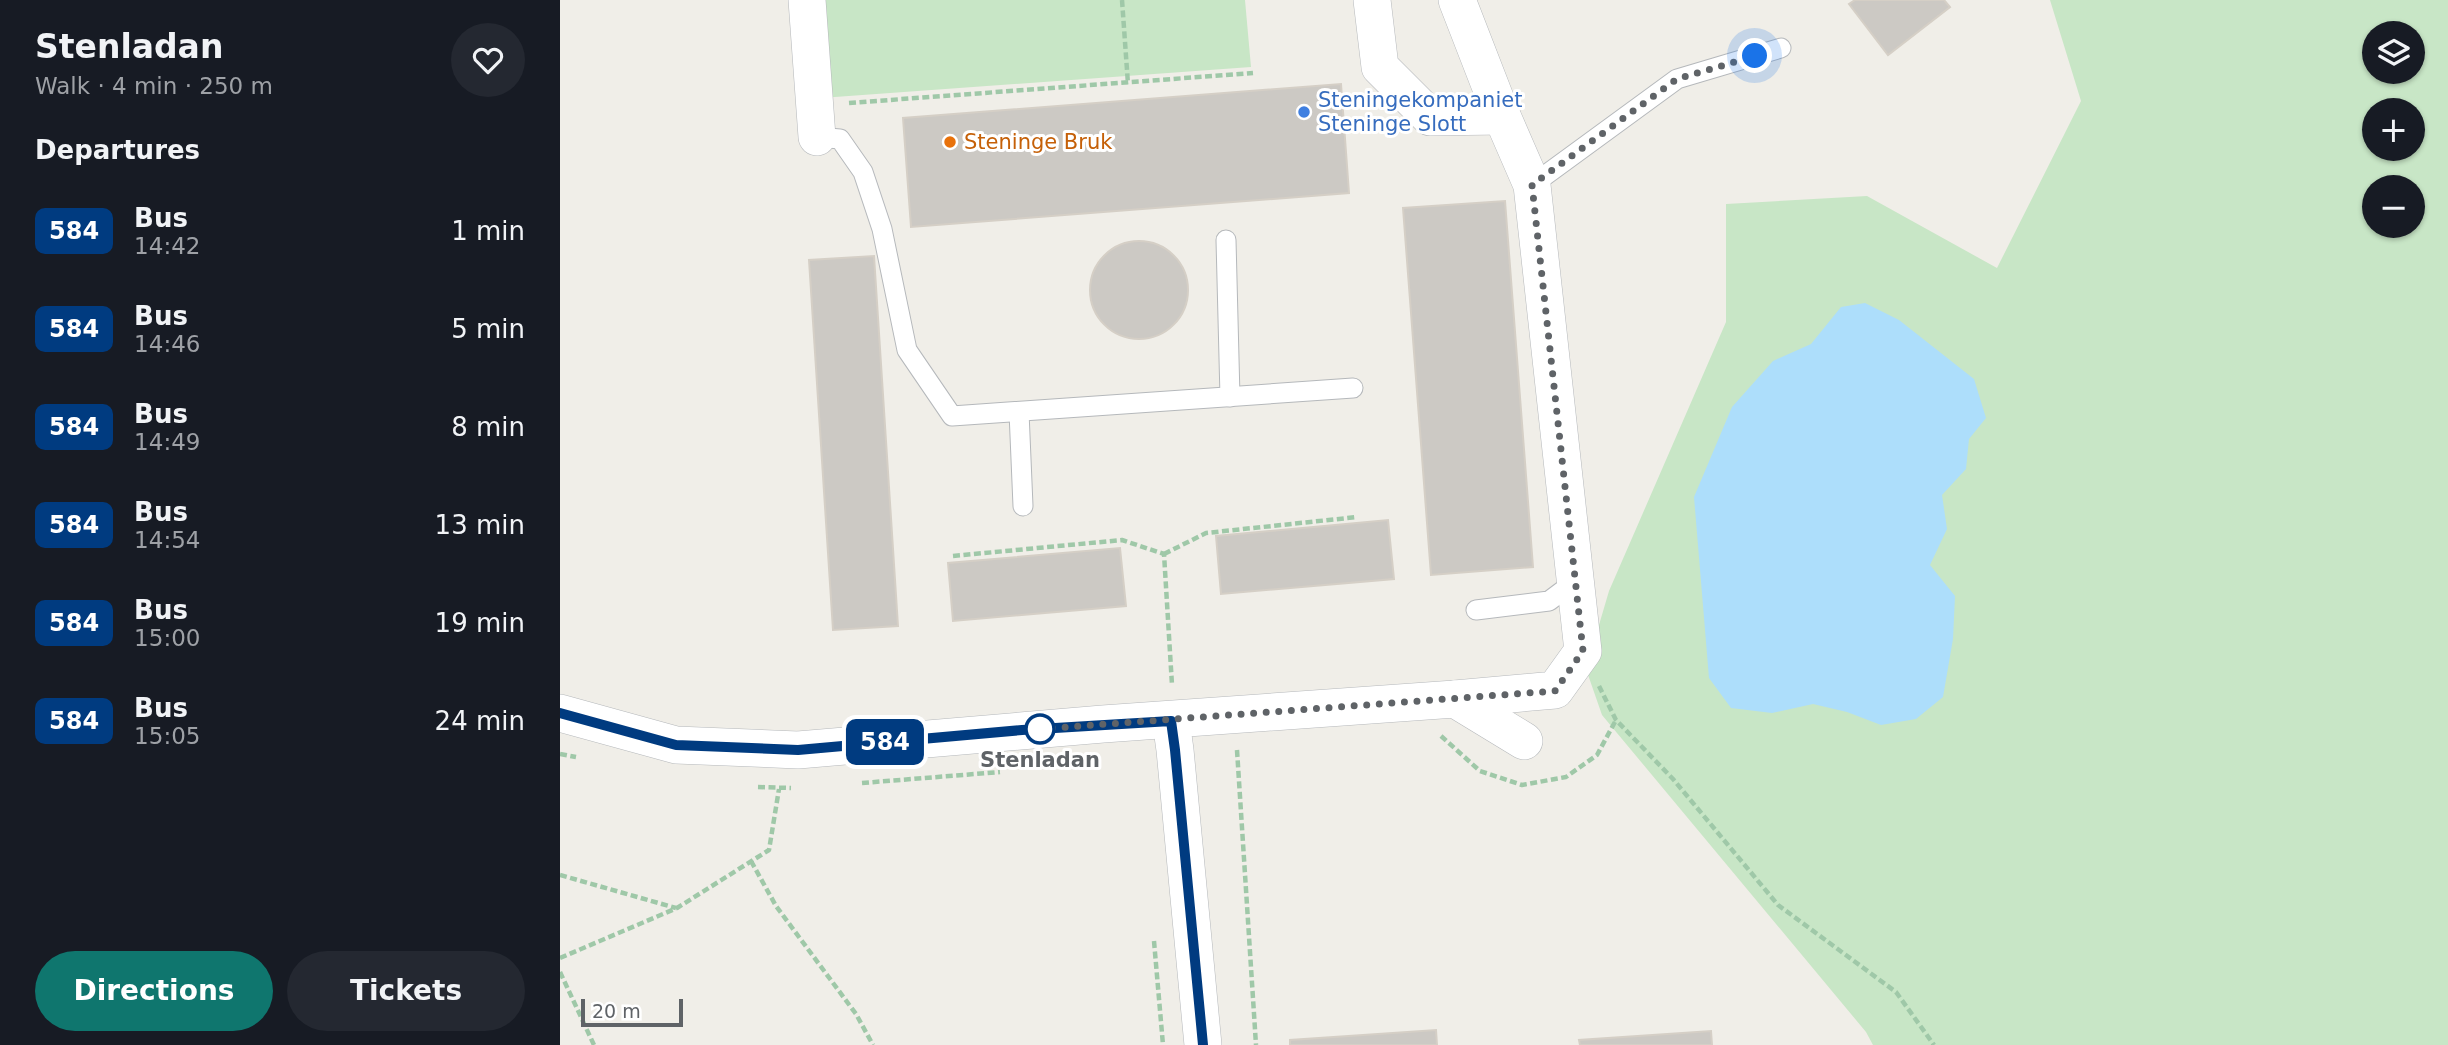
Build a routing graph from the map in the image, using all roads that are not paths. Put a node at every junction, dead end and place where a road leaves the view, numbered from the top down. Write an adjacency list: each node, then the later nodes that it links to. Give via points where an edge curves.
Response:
1 (807, 0): 6 (street)
2 (1372, 0): 5 (street, via 1380,66 1430,117)
3 (1457, 0): 5 (street)
4 (1781, 48): 7 (lane, via 1677,79)
5 (1502, 116): 7 (street)
6 (816, 121): 11 (lane, via 840,139 863,172 882,229 907,350 952,416)
7 (1532, 185): 13 (street)
8 (1226, 240): 10 (lane)
9 (1353, 388): 10 (lane)
10 (1230, 397): 11 (lane)
11 (1019, 412): 12 (lane)
12 (1023, 506)
13 (1577, 580): 14 (lane, via 1549,601); 15 (street, via 1583,651 1555,691)
14 (1476, 610)
15 (1455, 699): 16 (street); 18 (street)
16 (1172, 703): 17 (street, via 1022,730 798,750 676,745); 19 (street)
17 (560, 713)
18 (1524, 741)
19 (1203, 1045)

